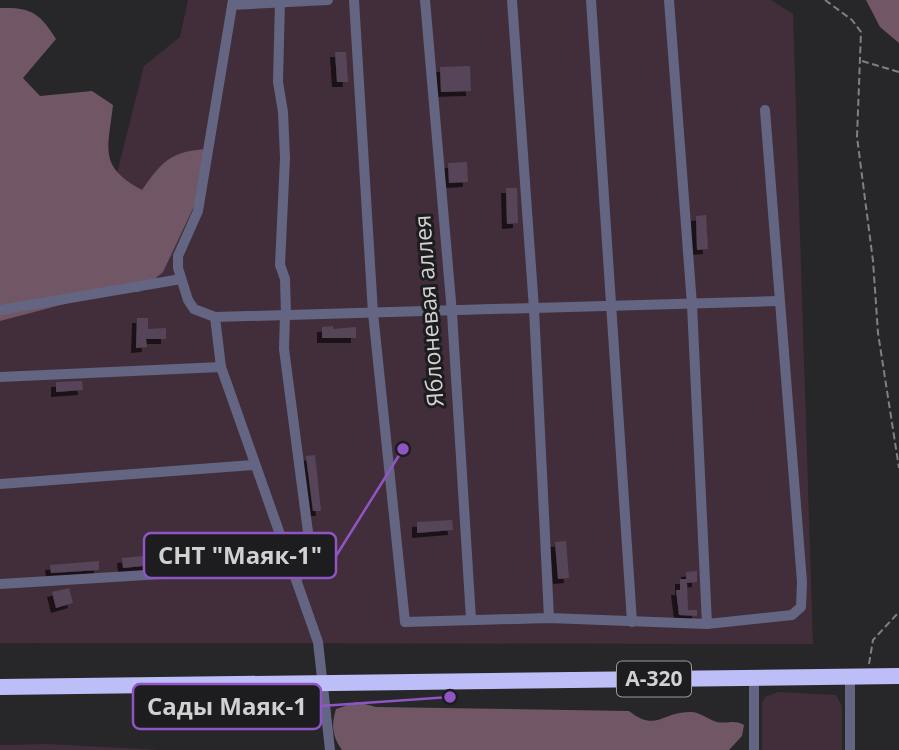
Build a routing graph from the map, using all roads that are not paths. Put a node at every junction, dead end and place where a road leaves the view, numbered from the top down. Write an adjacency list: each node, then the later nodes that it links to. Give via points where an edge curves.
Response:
1 (328, 0): 7 (lane)
2 (354, 0): 16 (lane)
3 (425, 0): 17 (lane, Яблоневая аллея)
4 (512, 0): 14 (lane)
5 (591, 0): 13 (lane)
6 (669, 0): 12 (lane)
7 (280, 2): 8 (lane); 18 (lane, via 278,82 285,158 280,265)
8 (232, 3): 10 (lane, via 198,211 178,256)
9 (765, 110): 11 (lane)
10 (181, 279): 15 (lane); 19 (lane, via 194,309)
11 (778, 301): 12 (lane); 30 (lane, via 801,607 792,615)
12 (692, 305): 13 (lane); 30 (lane)
13 (613, 307): 14 (lane); 29 (lane)
14 (534, 309): 17 (lane); 27 (lane)
15 (0, 310)
16 (373, 313): 17 (lane); 18 (lane); 28 (lane, via 405,622)
17 (452, 313): 28 (lane, Яблоневая аллея)
18 (286, 314): 19 (lane); 25 (lane, via 284,349 311,555)
19 (215, 317): 20 (lane)
20 (221, 367): 21 (lane); 22 (lane)
21 (0, 377)
22 (253, 465): 23 (lane); 24 (lane)
23 (0, 484)
24 (292, 566): 25 (lane); 26 (lane)
25 (296, 579): 34 (lane, via 318,642)
26 (0, 584)
27 (549, 618): 28 (lane); 29 (lane)
28 (471, 619)
29 (632, 622): 30 (lane)
30 (707, 624)
31 (850, 678): 32 (highway, А-320); 33 (highway, А-320); 38 (lane)
32 (899, 678)
33 (754, 679): 34 (highway, А-320); 37 (lane)
34 (325, 682): 35 (highway, А-320); 36 (lane)
35 (0, 687)
36 (330, 750)
37 (754, 750)
38 (850, 750)

